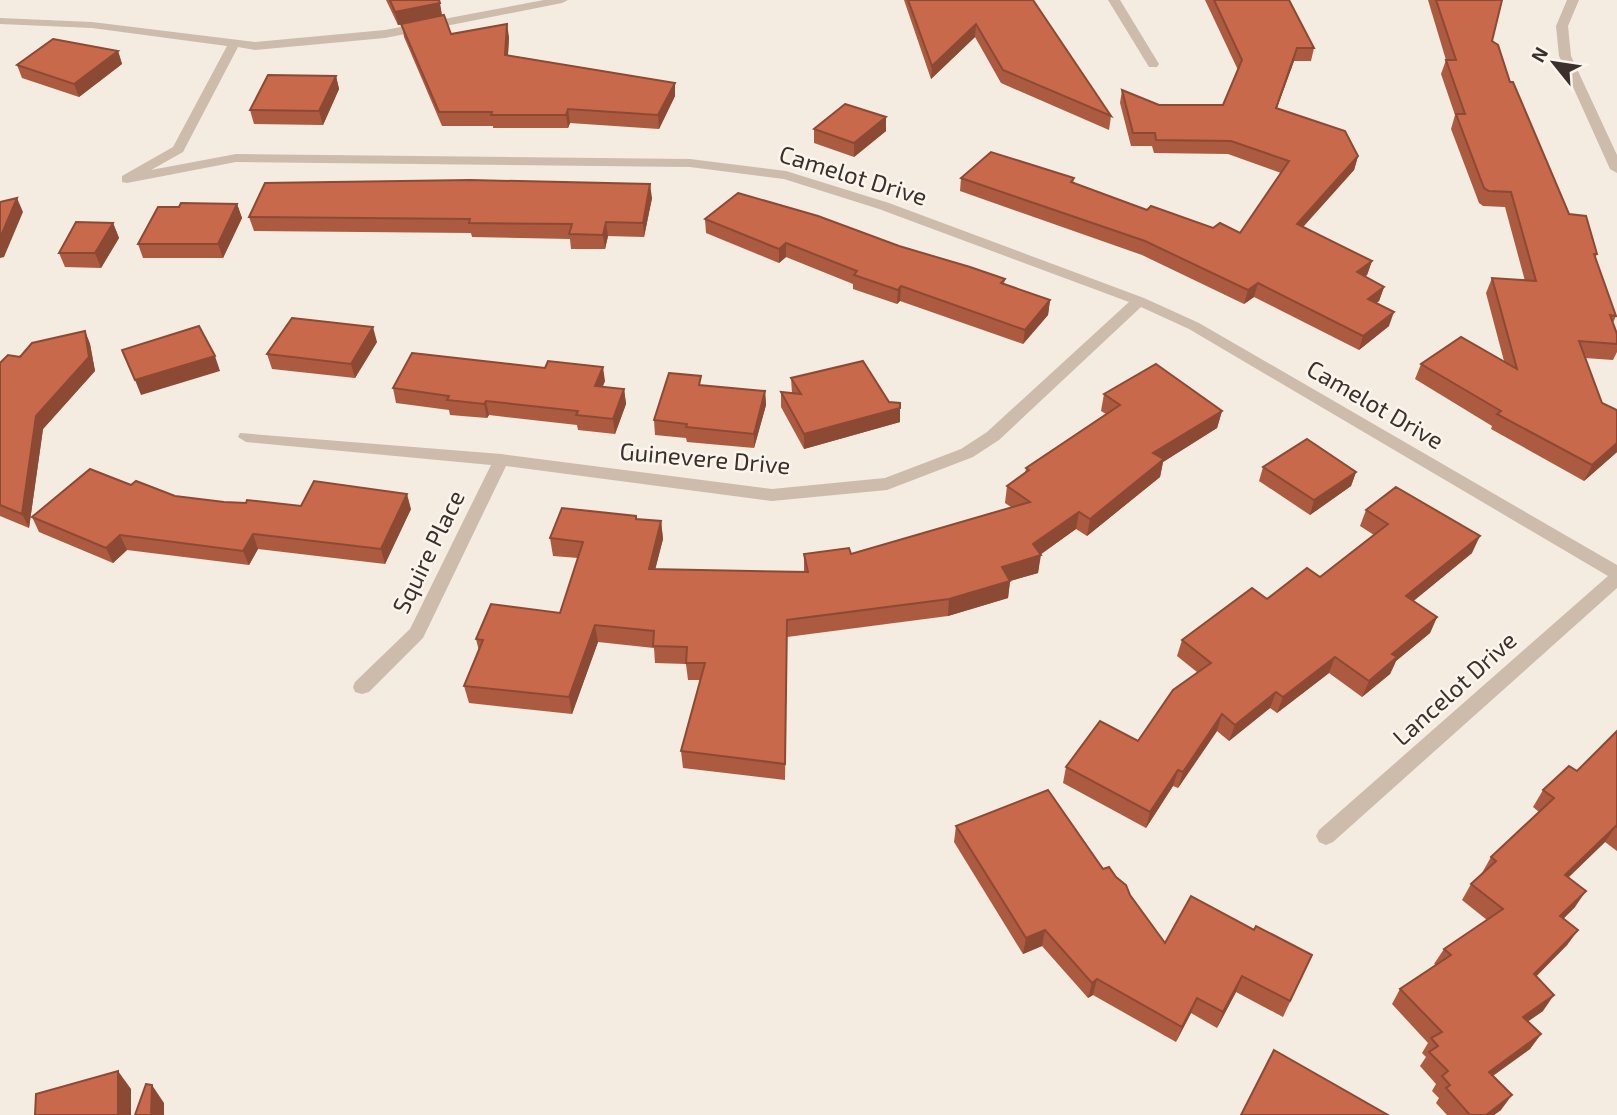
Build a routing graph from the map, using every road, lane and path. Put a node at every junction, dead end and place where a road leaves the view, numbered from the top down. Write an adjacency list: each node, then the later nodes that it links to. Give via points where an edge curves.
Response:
1 (554, 0): 2 (street); 6 (street, via 385,34)
2 (562, 0)
3 (1114, 0): 7 (street)
4 (1573, 0): 8 (street, via 1562,26 1565,56)
5 (0, 21): 6 (street, via 92,24)
6 (233, 45): 9 (street, Camelot Drive, via 178,149 127,179 236,158 704,165 786,175 884,206)
7 (1153, 64)
8 (1617, 169)
9 (1139, 301): 11 (street, Guinevere Drive, via 993,436 967,453 887,484 772,495); 12 (street, Camelot Drive, via 1194,326)
10 (246, 437): 11 (street, Guinevere Drive)
11 (501, 460): 13 (street, Squire Place, via 417,633)
12 (1617, 576): 14 (street, Lancelot Drive)
13 (362, 687)
14 (1325, 836)

